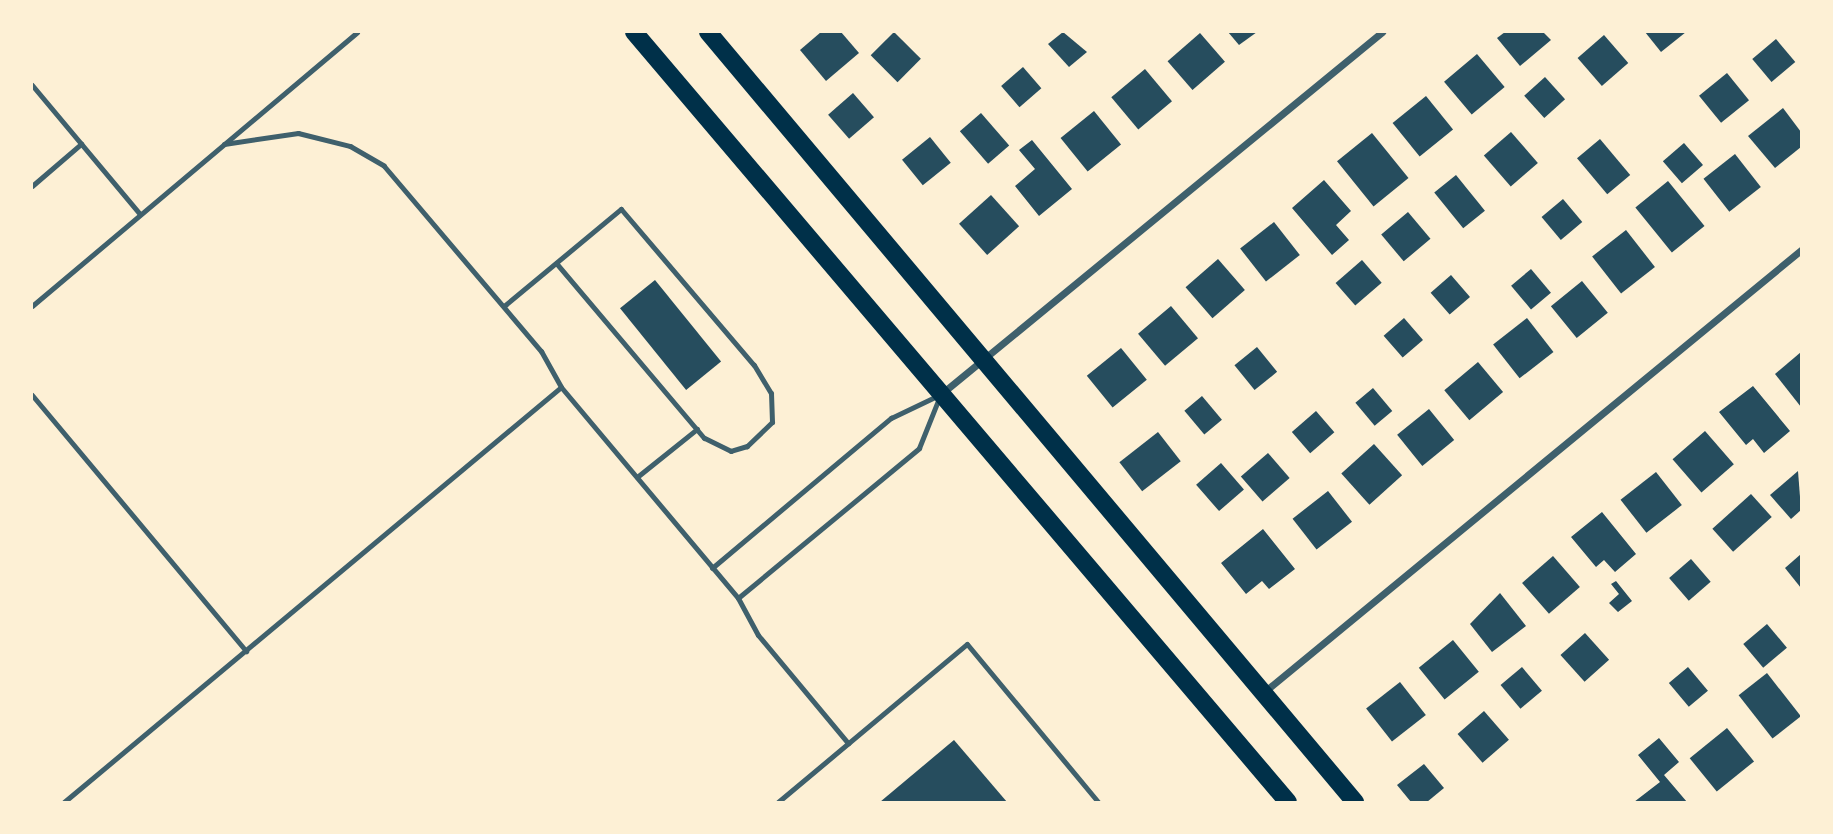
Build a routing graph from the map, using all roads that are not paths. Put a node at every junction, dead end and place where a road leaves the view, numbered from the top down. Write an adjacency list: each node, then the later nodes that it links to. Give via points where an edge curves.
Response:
1 (357, 32): 7 (lane)
2 (634, 32): 17 (main road)
3 (708, 32): 14 (main road)
4 (1381, 32): 14 (street)
5 (32, 85): 6 (lane)
6 (81, 144): 8 (lane); 9 (lane)
7 (224, 144): 9 (lane); 13 (lane, via 298,133 368,155 398,180)
8 (32, 186)
9 (140, 214): 12 (lane)
10 (1801, 250): 23 (street)
11 (556, 263): 13 (lane); 18 (lane); 18 (lane, via 621,209 771,393 772,422 747,446 715,446)
12 (32, 306)
13 (504, 306): 15 (lane)
14 (983, 360): 17 (street); 23 (main road)
15 (561, 387): 19 (lane); 22 (lane)
16 (32, 395): 22 (lane)
17 (940, 395): 20 (lane, via 891,418); 21 (lane, via 919,448); 28 (main road)
18 (697, 429): 19 (lane)
19 (637, 477): 20 (lane)
20 (712, 568): 21 (lane)
21 (738, 598): 24 (lane, via 758,635)
22 (246, 651): 25 (lane)
23 (1262, 693): 29 (main road)
24 (848, 743): 26 (lane); 27 (lane, via 967,644)
25 (64, 803)
26 (778, 803)
27 (1098, 803)
28 (1288, 803)
29 (1355, 803)

